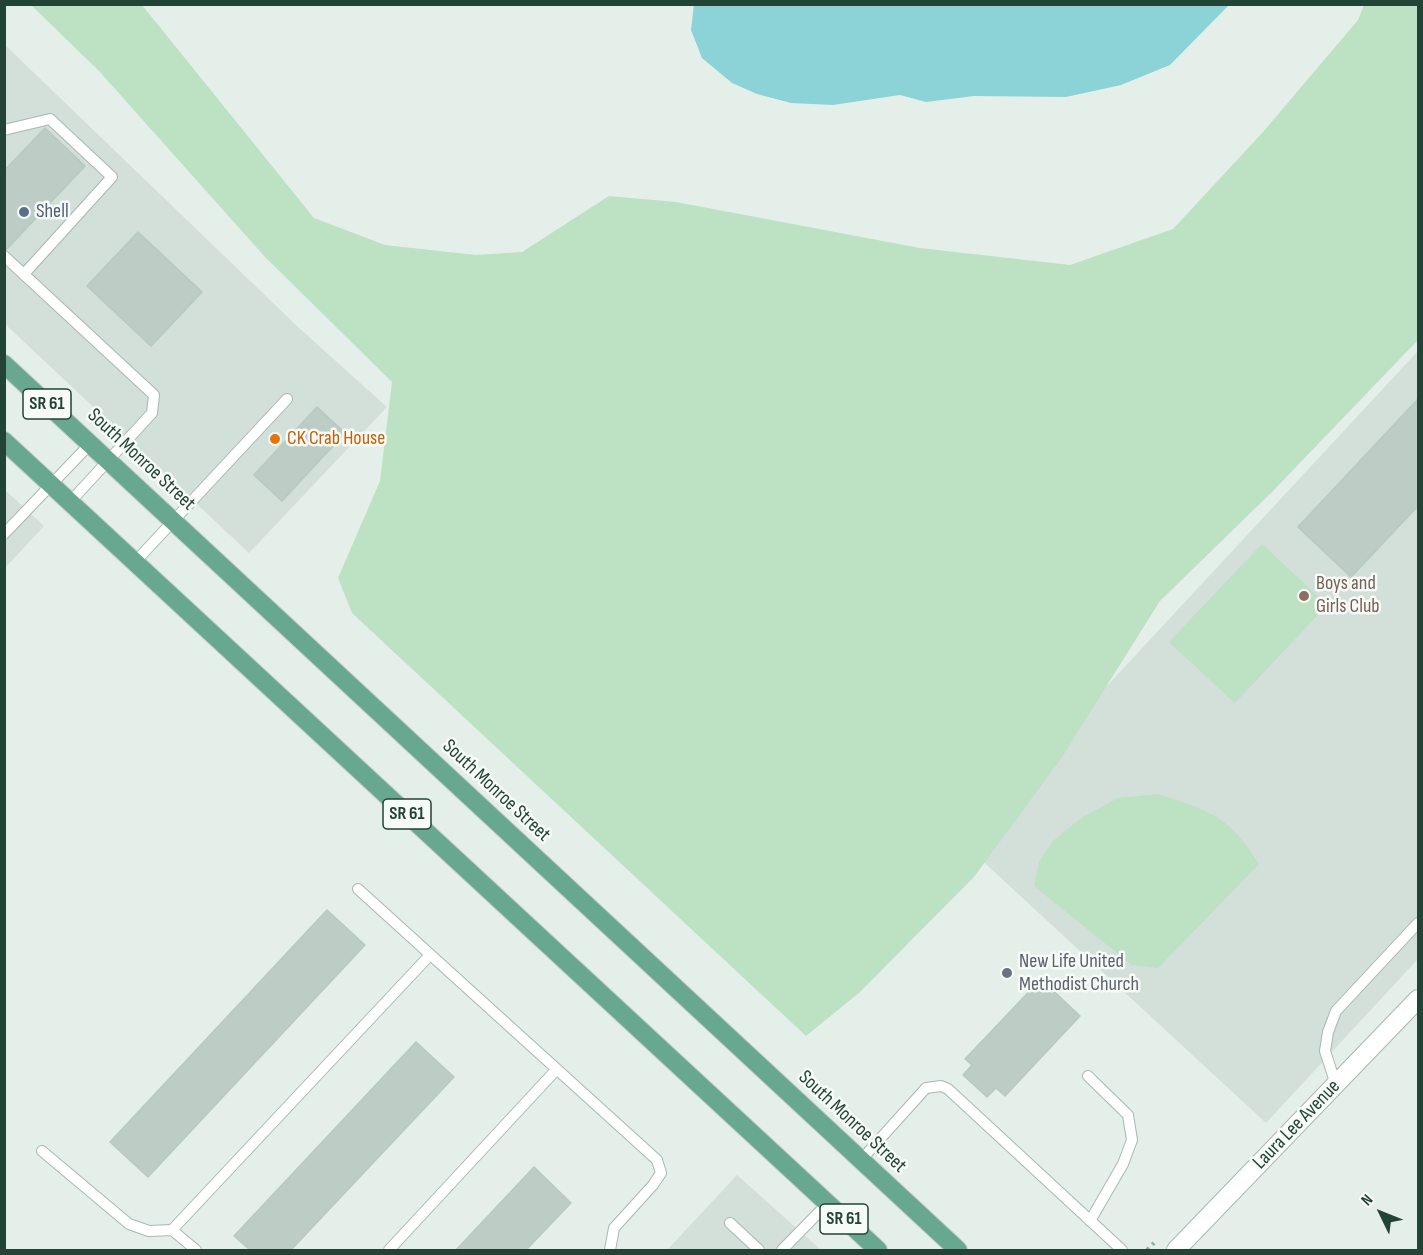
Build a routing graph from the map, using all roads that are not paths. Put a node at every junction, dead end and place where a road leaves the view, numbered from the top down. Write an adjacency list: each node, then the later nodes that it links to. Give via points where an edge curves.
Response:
1 (4, 130): 3 (lane, via 50,119 112,177)
2 (4, 256): 3 (lane)
3 (24, 274): 8 (lane, via 154,395 152,413)
4 (4, 364): 7 (main road, South Monroe Street / SR 61)
5 (287, 399): 11 (lane)
6 (4, 441): 9 (main road, SR 61)
7 (90, 444): 8 (main road, South Monroe Street / SR 61); 9 (lane)
8 (108, 460): 10 (lane); 11 (main road, South Monroe Street / SR 61)
9 (51, 485): 10 (main road, SR 61); 12 (lane)
10 (70, 502): 13 (main road, SR 61)
11 (173, 521): 13 (lane); 22 (main road, South Monroe Street / SR 61)
12 (5, 534)
13 (135, 562): 23 (main road, SR 61)
14 (358, 888): 16 (lane)
15 (1419, 923): 20 (lane, via 1336,1011 1325,1051)
16 (430, 955): 18 (lane); 26 (lane)
17 (1419, 999): 20 (street, Laura Lee Avenue)
18 (557, 1069): 28 (lane); 29 (lane, via 657,1160 661,1173 614,1228)
19 (1088, 1076): 24 (lane, via 1128,1115 1132,1140 1123,1164)
20 (1336, 1085): 35 (street, Laura Lee Avenue)
21 (42, 1151): 26 (lane, via 129,1224 149,1231)
22 (861, 1161): 24 (lane, via 926,1088 941,1086); 33 (main road, South Monroe Street / SR 61)
23 (827, 1204): 31 (lane); 32 (main road, SR 61)
24 (1090, 1221): 34 (lane)
25 (730, 1223): 30 (lane)
26 (172, 1230): 27 (lane)
27 (196, 1251)
28 (389, 1251)
29 (610, 1251)
30 (759, 1251)
31 (782, 1251)
32 (878, 1251)
33 (958, 1251)
34 (1122, 1251)
35 (1176, 1251)

